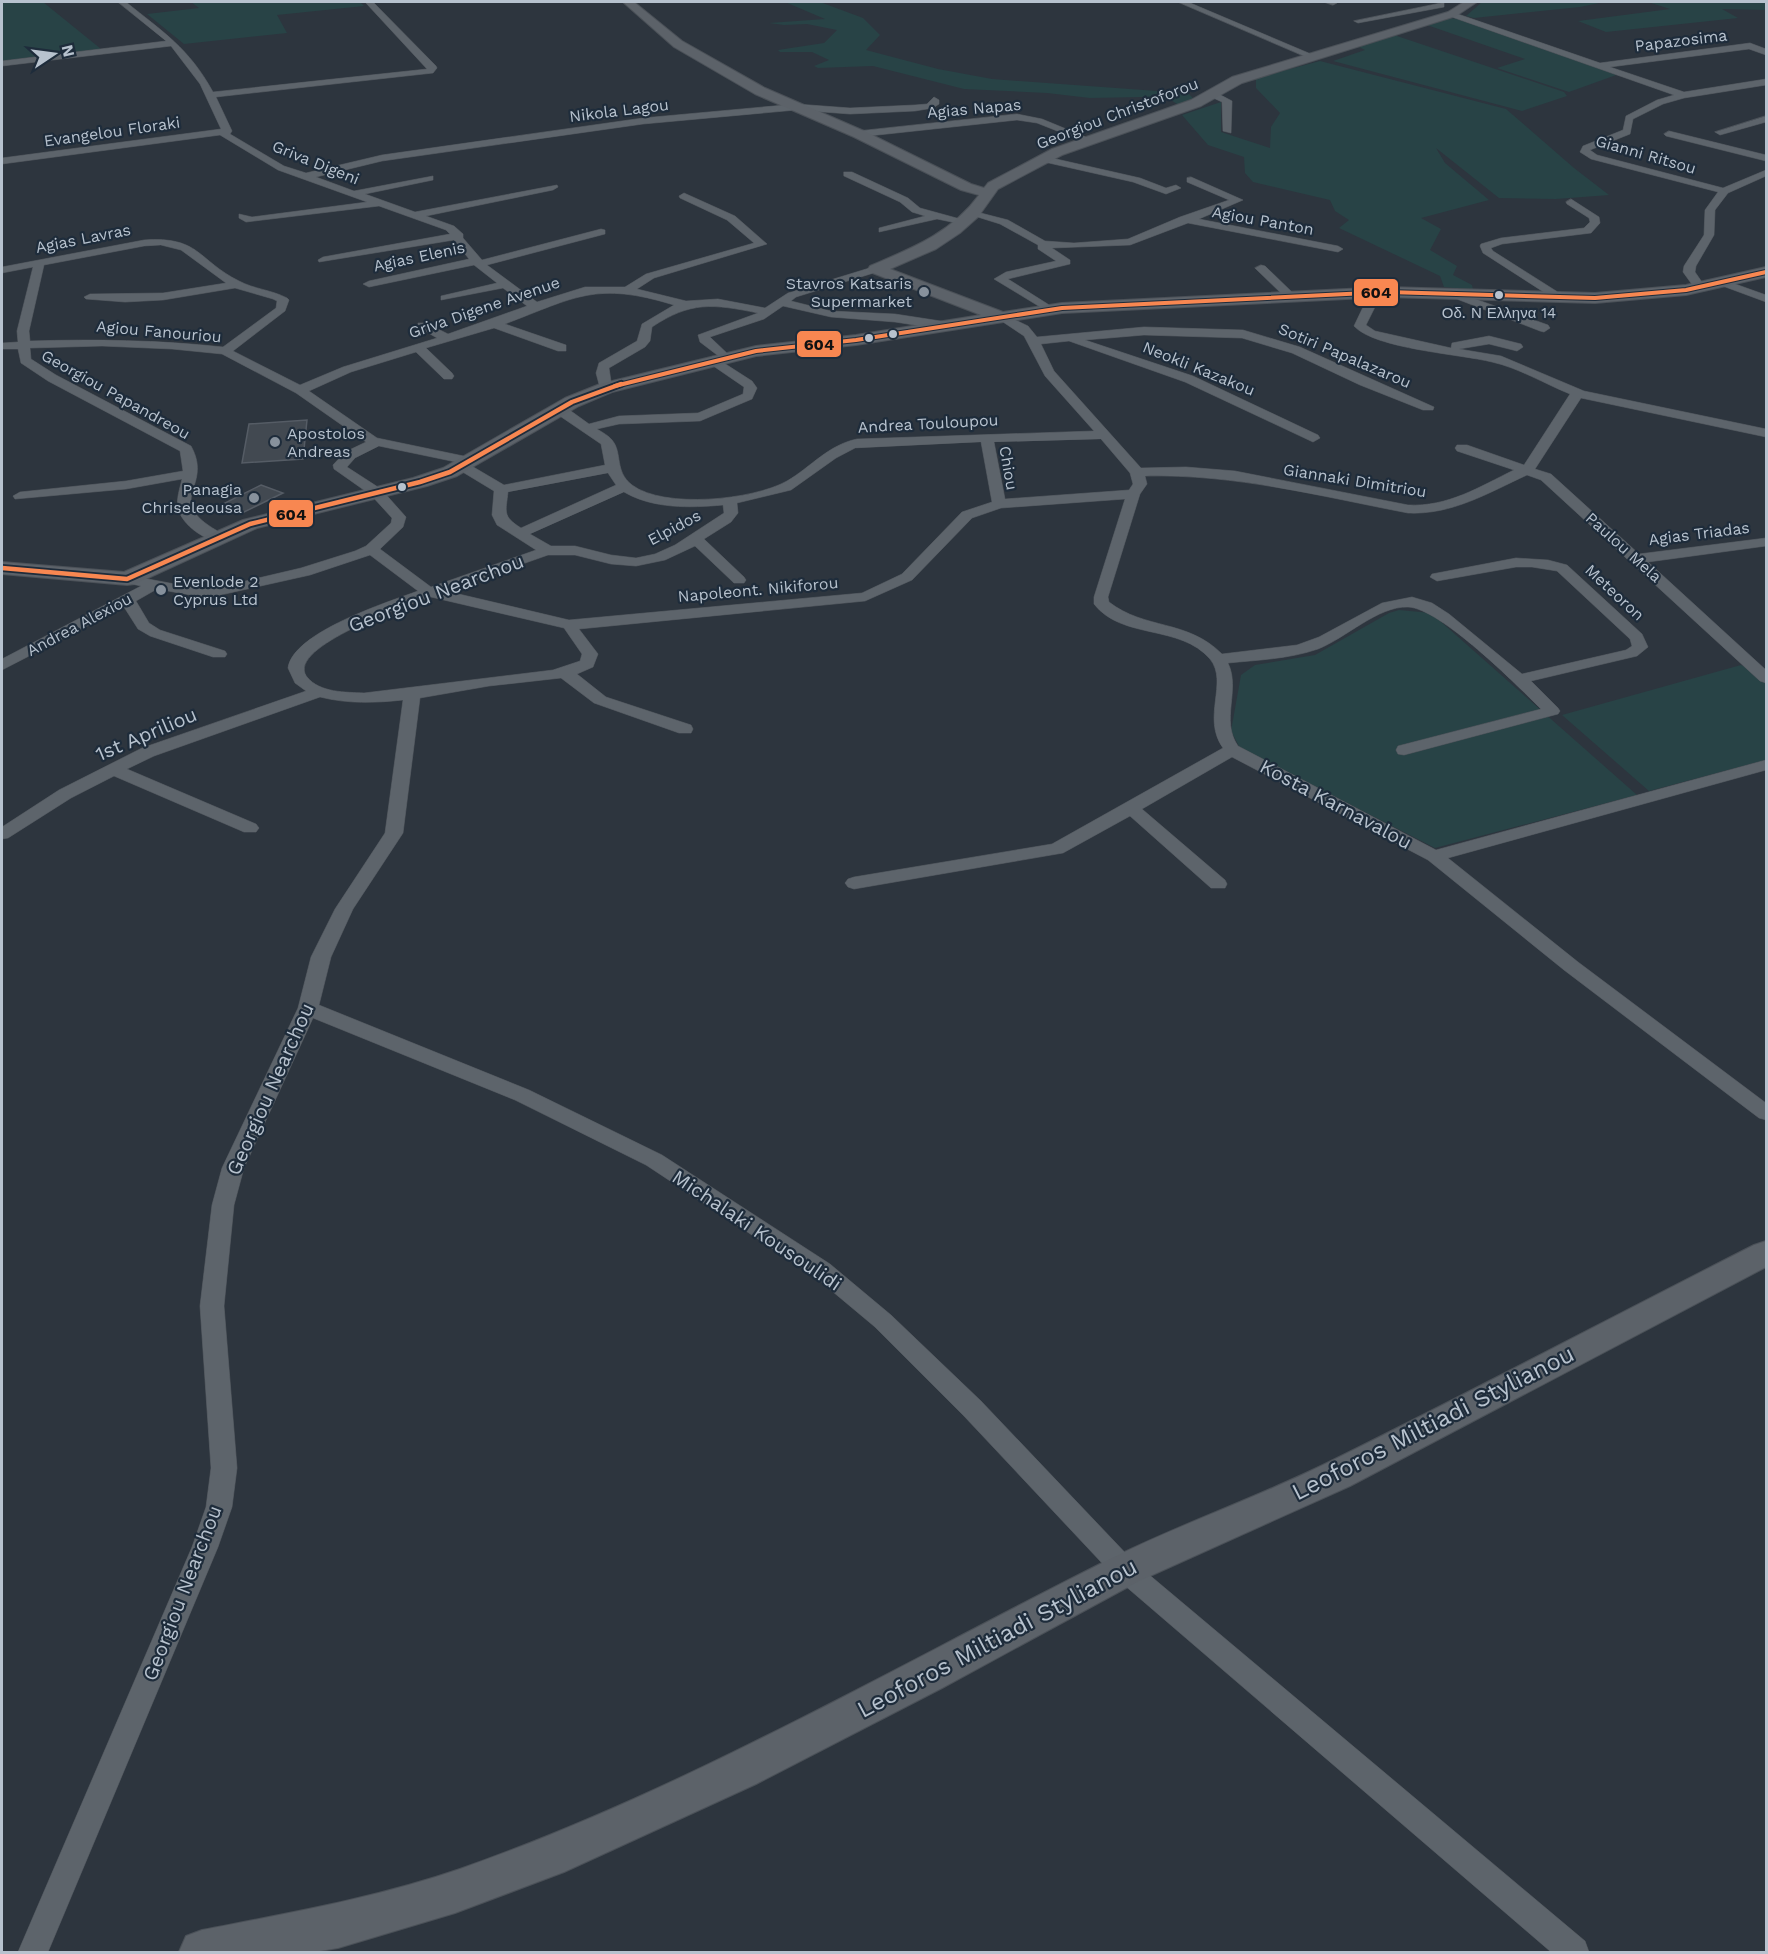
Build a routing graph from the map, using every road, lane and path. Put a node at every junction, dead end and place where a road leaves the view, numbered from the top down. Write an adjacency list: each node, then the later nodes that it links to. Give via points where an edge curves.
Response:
1 (122, 2): 10 (street, Griva Digeni)
2 (369, 2): 17 (street, via 433,68 430,71)
3 (628, 2): 20 (street, via 693,53)
4 (1182, 2): 12 (street)
5 (1429, 2): 7 (street)
6 (1471, 2): 8 (street, Georgiou Christoforou)
7 (1441, 5): 8 (street); 9 (street)
8 (1456, 13): 12 (street, Georgiou Christoforou); 14 (street)
9 (1358, 21)
10 (172, 43): 13 (street); 17 (street, Griva Digeni)
11 (1767, 52): 14 (street, Papazosima, via 1750,46)
12 (1314, 57): 16 (street, Georgiou Christoforou, via 1237,81)
13 (2, 64)
14 (1598, 65): 18 (street)
15 (1767, 82): 18 (street, Gianni Ritsou)
16 (1212, 94): 23 (street, via 1227,101); 27 (street, Georgiou Christoforou, via 1186,107)
17 (211, 95): 22 (street, Griva Digeni)
18 (1683, 95): 38 (street, Gianni Ritsou, via 1629,118 1627,132 1586,148 1585,152)
19 (934, 100): 20 (street, Nikola Lagou, via 930,106 871,110)
20 (796, 107): 25 (street); 33 (street, Nikola Lagou, via 643,121 382,158)
21 (1767, 120): 24 (street)
22 (227, 131): 30 (street, Evangelou Floraki); 33 (street, Griva Digeni, via 225,135 272,164)
23 (1228, 131)
24 (1720, 132)
25 (859, 134): 27 (street, Agias Napas, via 1017,117); 39 (street, via 966,188)
26 (1669, 134): 28 (street)
27 (1088, 140): 29 (street, Georgiou Christoforou)
28 (1767, 158)
29 (1043, 159): 37 (street, via 1136,180 1166,191); 39 (street, Georgiou Christoforou)
30 (2, 161)
31 (1767, 173): 38 (street)
32 (848, 174): 46 (street, via 900,197 916,210)
33 (307, 176): 40 (street, Griva Digeni)
34 (429, 178): 40 (street)
35 (1191, 180): 48 (street, via 1238,200)
36 (553, 187): 44 (street)
37 (1176, 188)
38 (1724, 191): 65 (street, via 1710,210 1709,235 1690,266 1689,272)
39 (987, 193): 47 (street, Georgiou Christoforou)
40 (353, 194): 43 (street, Griva Digeni)
41 (684, 196): 66 (street, via 731,218 762,244 650,276)
42 (1571, 202): 72 (street, via 1594,217 1595,224 1587,231 1485,246 1488,253)
43 (379, 203): 44 (street, Griva Digeni); 45 (street, via 250,220)
44 (416, 215): 51 (street, Griva Digeni, via 450,228)
45 (243, 216)
46 (937, 216): 47 (street); 49 (street)
47 (970, 218): 52 (street, via 1004,222); 58 (street, Georgiou Christoforou, via 930,246)
48 (1184, 219): 52 (street, via 1130,242); 53 (street, Agiou Panton)
49 (884, 230)
50 (601, 232): 55 (street, Agias Elenis)
51 (459, 236): 54 (street); 55 (street, Griva Digeni)
52 (1045, 244): 77 (street, via 1041,247 1066,262 1000,279)
53 (1338, 249)
54 (323, 260)
55 (478, 262): 63 (street, Agias Elenis); 64 (street, Griva Digeni)
56 (39, 264): 59 (street, Agias Lavras); 62 (street, Agias Lavras, via 144,243 171,242 188,248); 87 (street, Georgiou Papandreou)
57 (1261, 268): 70 (street)
58 (876, 269): 74 (street, Georgiou Christoforou); 79 (street)
59 (2, 270)
60 (1767, 273): 61 (street)
61 (1724, 283): 65 (street); 73 (street)
62 (236, 284): 69 (street, via 161,295); 93 (street, via 276,296 283,304)
63 (369, 284)
64 (506, 285): 71 (street); 76 (street, Griva Digeni)
65 (1700, 288): 72 (street, via 1636,296)
66 (626, 291): 75 (street, Griva Digene Avenue); 76 (street, Griva Digene Avenue, via 585,291)
67 (1365, 293): 68 (street); 70 (street); 92 (street, via 1371,305 1361,322 1364,330)
68 (1453, 294): 72 (street); 83 (street)
69 (90, 297)
70 (1291, 297): 77 (street)
71 (444, 298)
72 (1560, 298)
73 (1767, 299)
74 (779, 302): 78 (street, Georgiou Christoforou); 82 (street, via 831,314)
75 (683, 304): 78 (street, via 711,301); 96 (street, via 646,326 641,344 603,366)
76 (537, 308): 80 (street, Griva Digene Avenue)
77 (1050, 310): 79 (street)
78 (767, 312): 94 (street, Georgiou Christoforou, via 749,322 704,335)
79 (1003, 318): 82 (street); 86 (street, via 1026,329)
80 (495, 324): 85 (street, Griva Digene Avenue); 91 (street)
81 (422, 325): 85 (street)
82 (947, 326): 94 (street)
83 (1544, 328)
84 (1068, 338): 86 (street, Sotiri Papalazarou); 99 (street, Sotiri Papalazarou, via 1144,331 1243,334 1296,350); 105 (street, Neokli Kazakou, via 1189,379)
85 (448, 339): 90 (street, Griva Digene Avenue)
86 (1033, 341): 103 (street, via 1049,373)
87 (23, 344): 88 (street, Agiou Fanouriou); 93 (street, Agiou Fanouriou, via 112,342); 112 (street, Georgiou Papandreou, via 29,365 186,449 191,463)
88 (2, 346)
89 (1517, 347): 92 (street, via 1489,340)
90 (419, 348): 95 (street); 97 (street, Griva Digene Avenue)
91 (562, 348)
92 (1448, 350): 98 (street, via 1497,359)
93 (225, 351): 97 (street, Agiou Fanouriou)
94 (719, 359): 96 (street); 101 (street, via 748,384 748,396 700,417 619,420)
95 (448, 376)
96 (606, 388): 100 (street)
97 (300, 390): 106 (street, Agiou Fanouriou)
98 (1580, 394): 102 (street); 110 (street)
99 (1428, 407)
100 (559, 410): 101 (street, Andrea Touloupou); 108 (street)
101 (587, 428): 109 (street, Andrea Touloupou, via 607,442)
102 (1767, 434)
103 (1105, 435): 104 (street, Andrea Touloupou); 111 (street)
104 (987, 438): 118 (street, Andrea Touloupou, via 847,445 787,487); 119 (street, Chiou)
105 (1313, 438)
106 (378, 442): 108 (street, Agiou Fanouriou); 115 (street, via 350,455 340,465)
107 (1462, 448): 110 (street, Paulou Mela)
108 (464, 463): 114 (street, Agiou Fanouriou); 115 (street, via 435,477)
109 (611, 468): 113 (street, Andrea Touloupou); 114 (street)
110 (1528, 469): 111 (street, Giannaki Dimitriou, via 1452,506 1417,510 1235,475); 126 (street, Paulou Mela, via 1553,482)
111 (1137, 472): 116 (street, via 1140,484)
112 (189, 474): 117 (street); 121 (street, Georgiou Papandreou, via 184,507 189,519 199,529)
113 (625, 486): 118 (street, Andrea Touloupou, via 659,499); 120 (street)
114 (501, 490): 120 (street, via 500,519)
115 (376, 492): 121 (street, via 271,518); 124 (street, via 400,520)
116 (1133, 494): 119 (street, Napoleont. Nikiforou); 134 (street, via 1102,604 1120,617 1169,628 1192,638)
117 (20, 496)
118 (730, 502): 122 (street, Elpidos, via 729,516)
119 (999, 504): 132 (street, Napoleont. Nikiforou, via 967,515 907,577 865,597)
120 (520, 533): 125 (street)
121 (218, 537): 130 (street)
122 (695, 538): 125 (street, Elpidos, via 663,556 628,563 587,552); 129 (street)
123 (1767, 542): 126 (street, Agias Triadas)
124 (371, 549): 130 (street, Andrea Alexiou, via 305,572 216,592 156,584); 131 (street, Napoleont. Nikiforou)
125 (548, 551): 131 (street, Georgiou Nearchou)
126 (1637, 558): 137 (street, Paulou Mela)
127 (2, 568): 130 (street)
128 (1437, 577): 138 (street, Meteoron, via 1493,566 1550,563 1562,568 1637,637 1640,647 1631,653)
129 (739, 580)
130 (127, 589): 133 (street, via 143,626); 135 (street, Andrea Alexiou)
131 (429, 592): 132 (street, Napoleont. Nikiforou); 139 (street, Georgiou Nearchou, via 366,617 304,651 296,672)
132 (569, 625): 136 (street, via 590,654 587,664)
133 (219, 654)
134 (1218, 659): 138 (street, via 1311,646 1386,606 1410,601 1436,610); 142 (street, via 1225,687 1222,733)
135 (2, 665)
136 (565, 673): 140 (street); 141 (street, via 600,700)
137 (1767, 678)
138 (1520, 679): 143 (street, via 1552,711)
139 (316, 693): 140 (street, via 361,697); 145 (street, 1st Apriliou, via 173,742)
140 (412, 694): 152 (street, Georgiou Nearchou, via 394,833 344,909 321,957)
141 (685, 729)
142 (1232, 750): 146 (street); 149 (street, Kosta Karnavalou)
143 (1404, 750)
144 (1767, 765): 149 (street)
145 (113, 769): 147 (street); 148 (street, 1st Apriliou)
146 (1131, 808): 150 (street, via 1058,849); 151 (street)
147 (250, 828)
148 (2, 834)
149 (1434, 856): 153 (street, Kosta Karnavalou, via 1577,971)
150 (854, 883)
151 (1218, 884)
152 (308, 1008): 155 (street, Michalaki Kousoulidi, via 522,1095 654,1160 761,1228 822,1270 883,1321 972,1408); 156 (street, Georgiou Nearchou, via 233,1168 223,1205 212,1306 224,1468 219,1507)
153 (1767, 1113)
154 (1767, 1253): 155 (street, Leoforos Miltiadi Stylianou, via 1337,1475)
155 (1125, 1570): 157 (street, Leoforos Miltiadi Stylianou, via 741,1770 549,1857 455,1892 338,1926); 158 (street, Michalaki Kousoulidi)
156 (33, 1953)
157 (202, 1953)
158 (1574, 1953)

